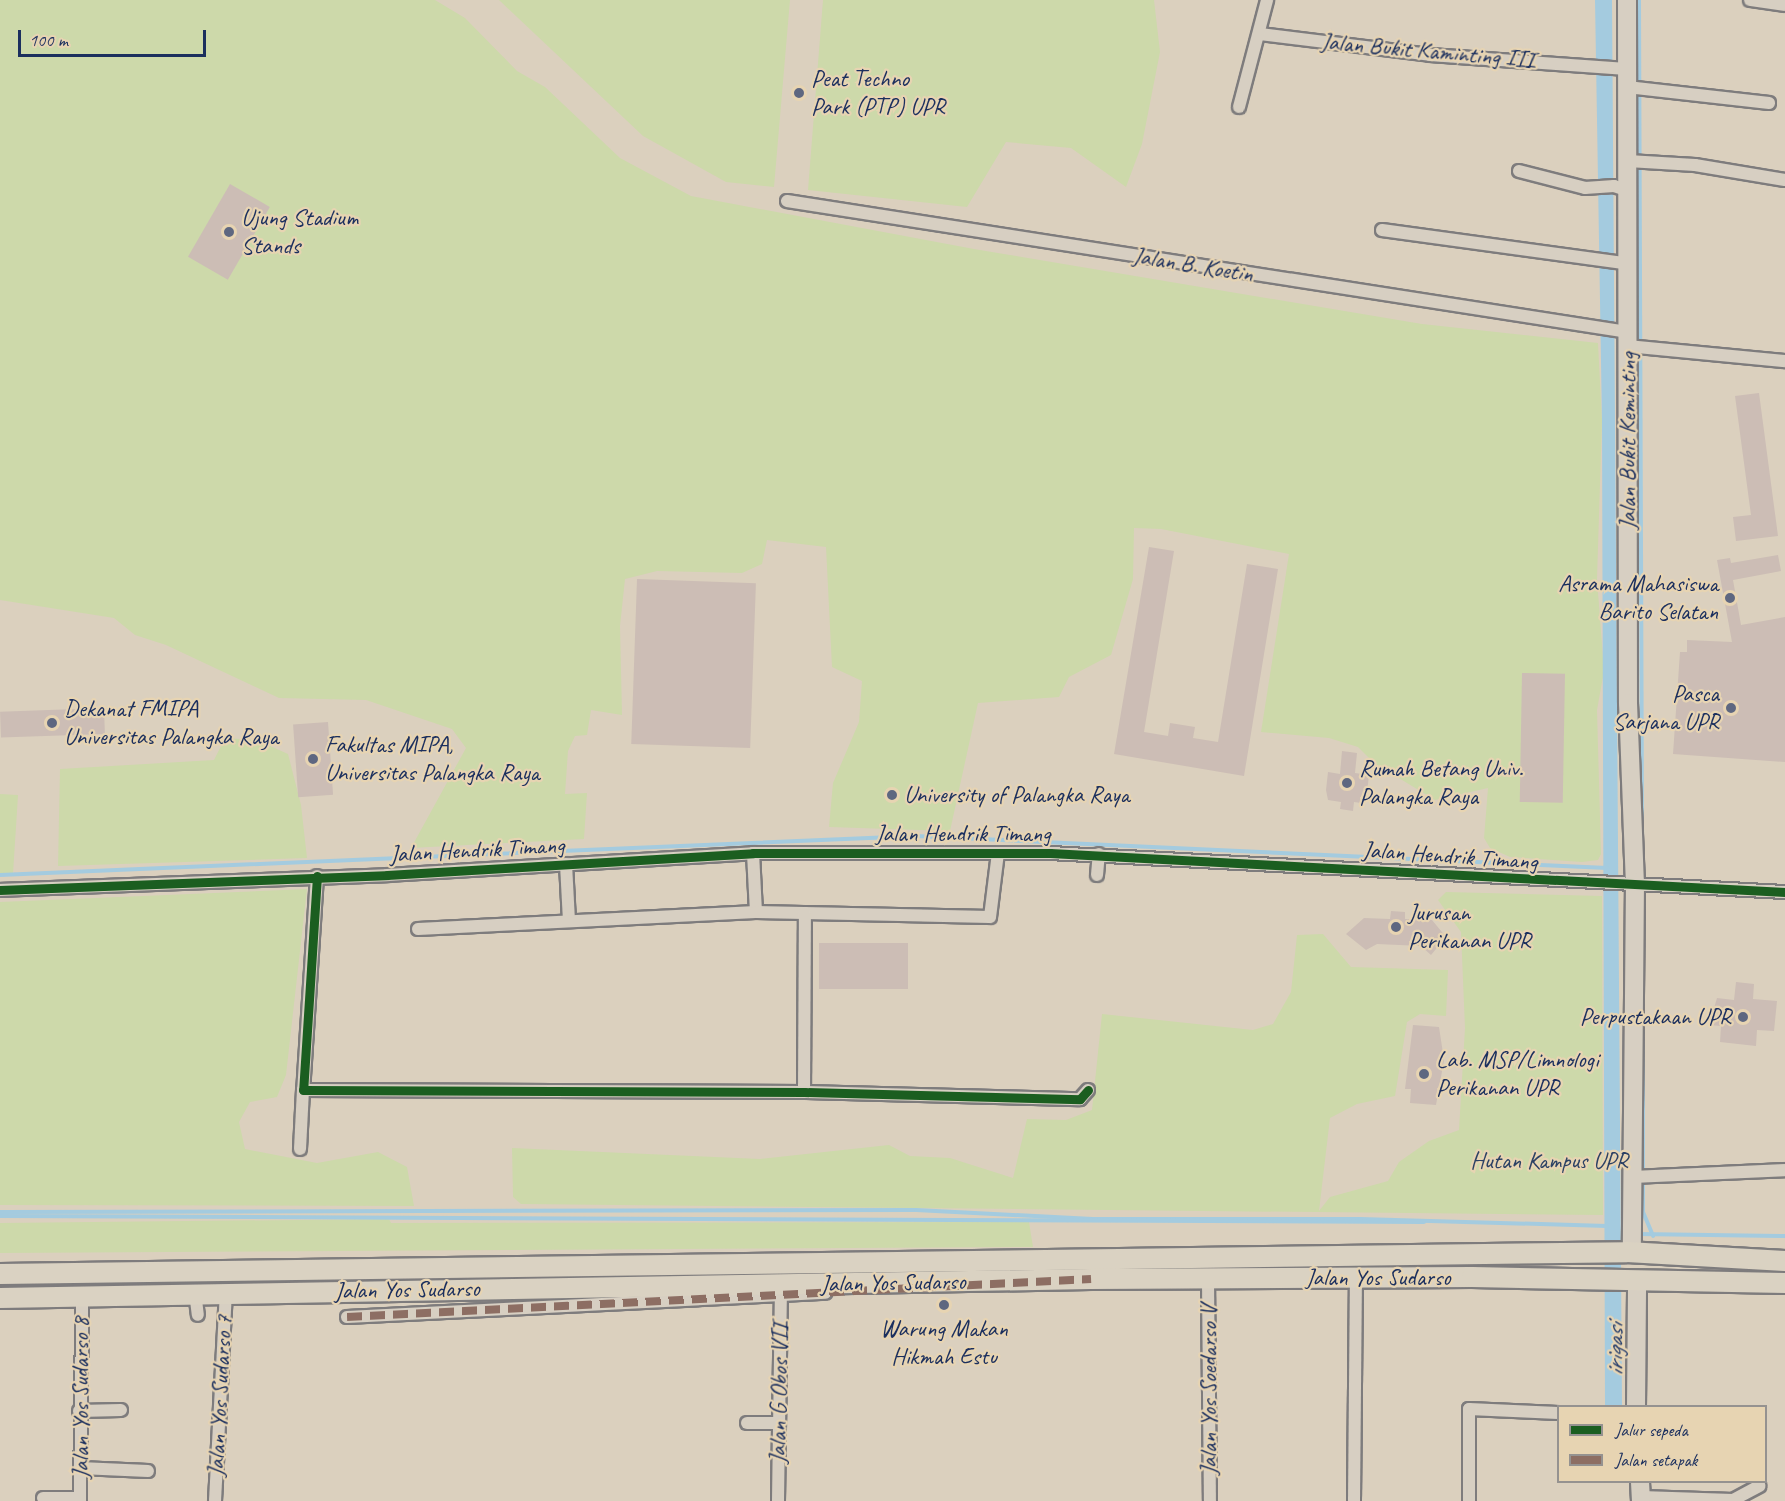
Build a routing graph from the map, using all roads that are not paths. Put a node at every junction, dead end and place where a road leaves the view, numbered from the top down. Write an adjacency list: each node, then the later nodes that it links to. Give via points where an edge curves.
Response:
1 (1267, 0): 5 (street)
2 (1628, 0): 6 (main road, Jalan Bukit Keminting)
3 (1750, 0): 4 (street)
4 (1785, 4)
5 (1260, 34): 6 (street, Jalan Bukit Kaminting III, via 1430,55 1596,66); 8 (street)
6 (1622, 74): 7 (street, Jalan Bukit Kaminting III); 9 (main road, Jalan Bukit Keminting)
7 (1769, 103)
8 (1239, 107)
9 (1628, 161): 11 (street, via 1706,166); 12 (main road, Jalan Bukit Keminting)
10 (1519, 171): 12 (street, via 1585,188 1598,185)
11 (1785, 180)
12 (1621, 189): 15 (main road, Jalan Bukit Keminting)
13 (788, 201): 16 (street, Jalan B. Koetin, via 1598,328)
14 (1382, 230): 15 (street)
15 (1622, 264): 16 (main road, Jalan Bukit Keminting)
16 (1623, 336): 17 (street); 24 (main road, Jalan Bukit Keminting)
17 (1785, 361)
18 (753, 853): 19 (street, Jalan Hendrik Timang); 21 (street, Jalan Hendrik Timang); 27 (street)
19 (998, 853): 20 (street, Jalan Hendrik Timang); 28 (street, via 990,917)
20 (1099, 855): 22 (street); 24 (street, Jalan Hendrik Timang)
21 (566, 864): 23 (street, Jalan Hendrik Timang); 29 (street)
22 (1097, 875)
23 (317, 876): 25 (street, Jalan Hendrik Timang); 31 (street)
24 (1629, 883): 26 (street); 36 (main road, Jalan Bukit Keminting)
25 (0, 890)
26 (1785, 892)
27 (756, 912): 28 (street); 29 (street)
28 (805, 913): 33 (street)
29 (568, 921): 30 (street)
30 (418, 929)
31 (303, 1090): 33 (street); 34 (street)
32 (1088, 1090): 33 (street, via 1080,1100)
33 (804, 1092)
34 (300, 1149)
35 (1785, 1170): 36 (street)
36 (1633, 1177): 37 (main road, Jalan Bukit Keminting)
37 (1630, 1249): 38 (main road, Jalan Yos Sudarso); 40 (main road)
38 (1428, 1255): 39 (main road, Jalan Yos Sudarso); 43 (main road)
39 (1045, 1258): 41 (main road, Jalan Yos Sudarso); 47 (main road)
40 (1785, 1261)
41 (504, 1267): 42 (main road, Jalan Yos Sudarso); 51 (main road)
42 (0, 1274)
43 (1428, 1278): 46 (main road, Jalan Yos Sudarso); 48 (main road, Jalan Yos Sudarso)
44 (1091, 1279): 45 (main road, Jalan Yos Sudarso); 47 (main road, Jalan Yos Sudarso); 57 (street)
45 (1208, 1279): 46 (main road, Jalan Yos Sudarso); 72 (street, Jalan Yos Soedarso V)
46 (1356, 1279): 73 (street)
47 (1045, 1280): 50 (main road, Jalan Yos Sudarso)
48 (1631, 1281): 49 (main road, Jalan Yos Sudarso); 58 (main road)
49 (1785, 1283)
50 (781, 1286): 51 (main road, Jalan Yos Sudarso); 63 (street, Jalan G Obos VII)
51 (505, 1289): 53 (main road, Jalan Yos Sudarso)
52 (195, 1292): 53 (main road, Jalan Yos Sudarso); 54 (main road, Jalan Yos Sudarso); 56 (street)
53 (226, 1292): 70 (street, Jalan Yos Sudarso 7)
54 (82, 1295): 55 (main road, Jalan Yos Sudarso); 60 (street, Jalan Yos Sudarso 8)
55 (0, 1298)
56 (198, 1315)
57 (346, 1317)
58 (1635, 1405)
59 (121, 1410): 60 (street)
60 (79, 1411): 64 (street, Jalan Yos Sudarso 8)
61 (1557, 1413): 74 (street, via 1469,1409)
62 (747, 1423): 63 (street)
63 (778, 1423): 71 (street, Jalan G Obos VII)
64 (80, 1468): 65 (street); 69 (street, Jalan Yos Sudarso 8)
65 (148, 1471)
66 (1759, 1486): 67 (street, via 1733,1500)
67 (1641, 1493)
68 (43, 1498): 69 (street)
69 (80, 1499)
70 (215, 1501)
71 (778, 1501)
72 (1210, 1501)
73 (1354, 1501)
74 (1469, 1501)

